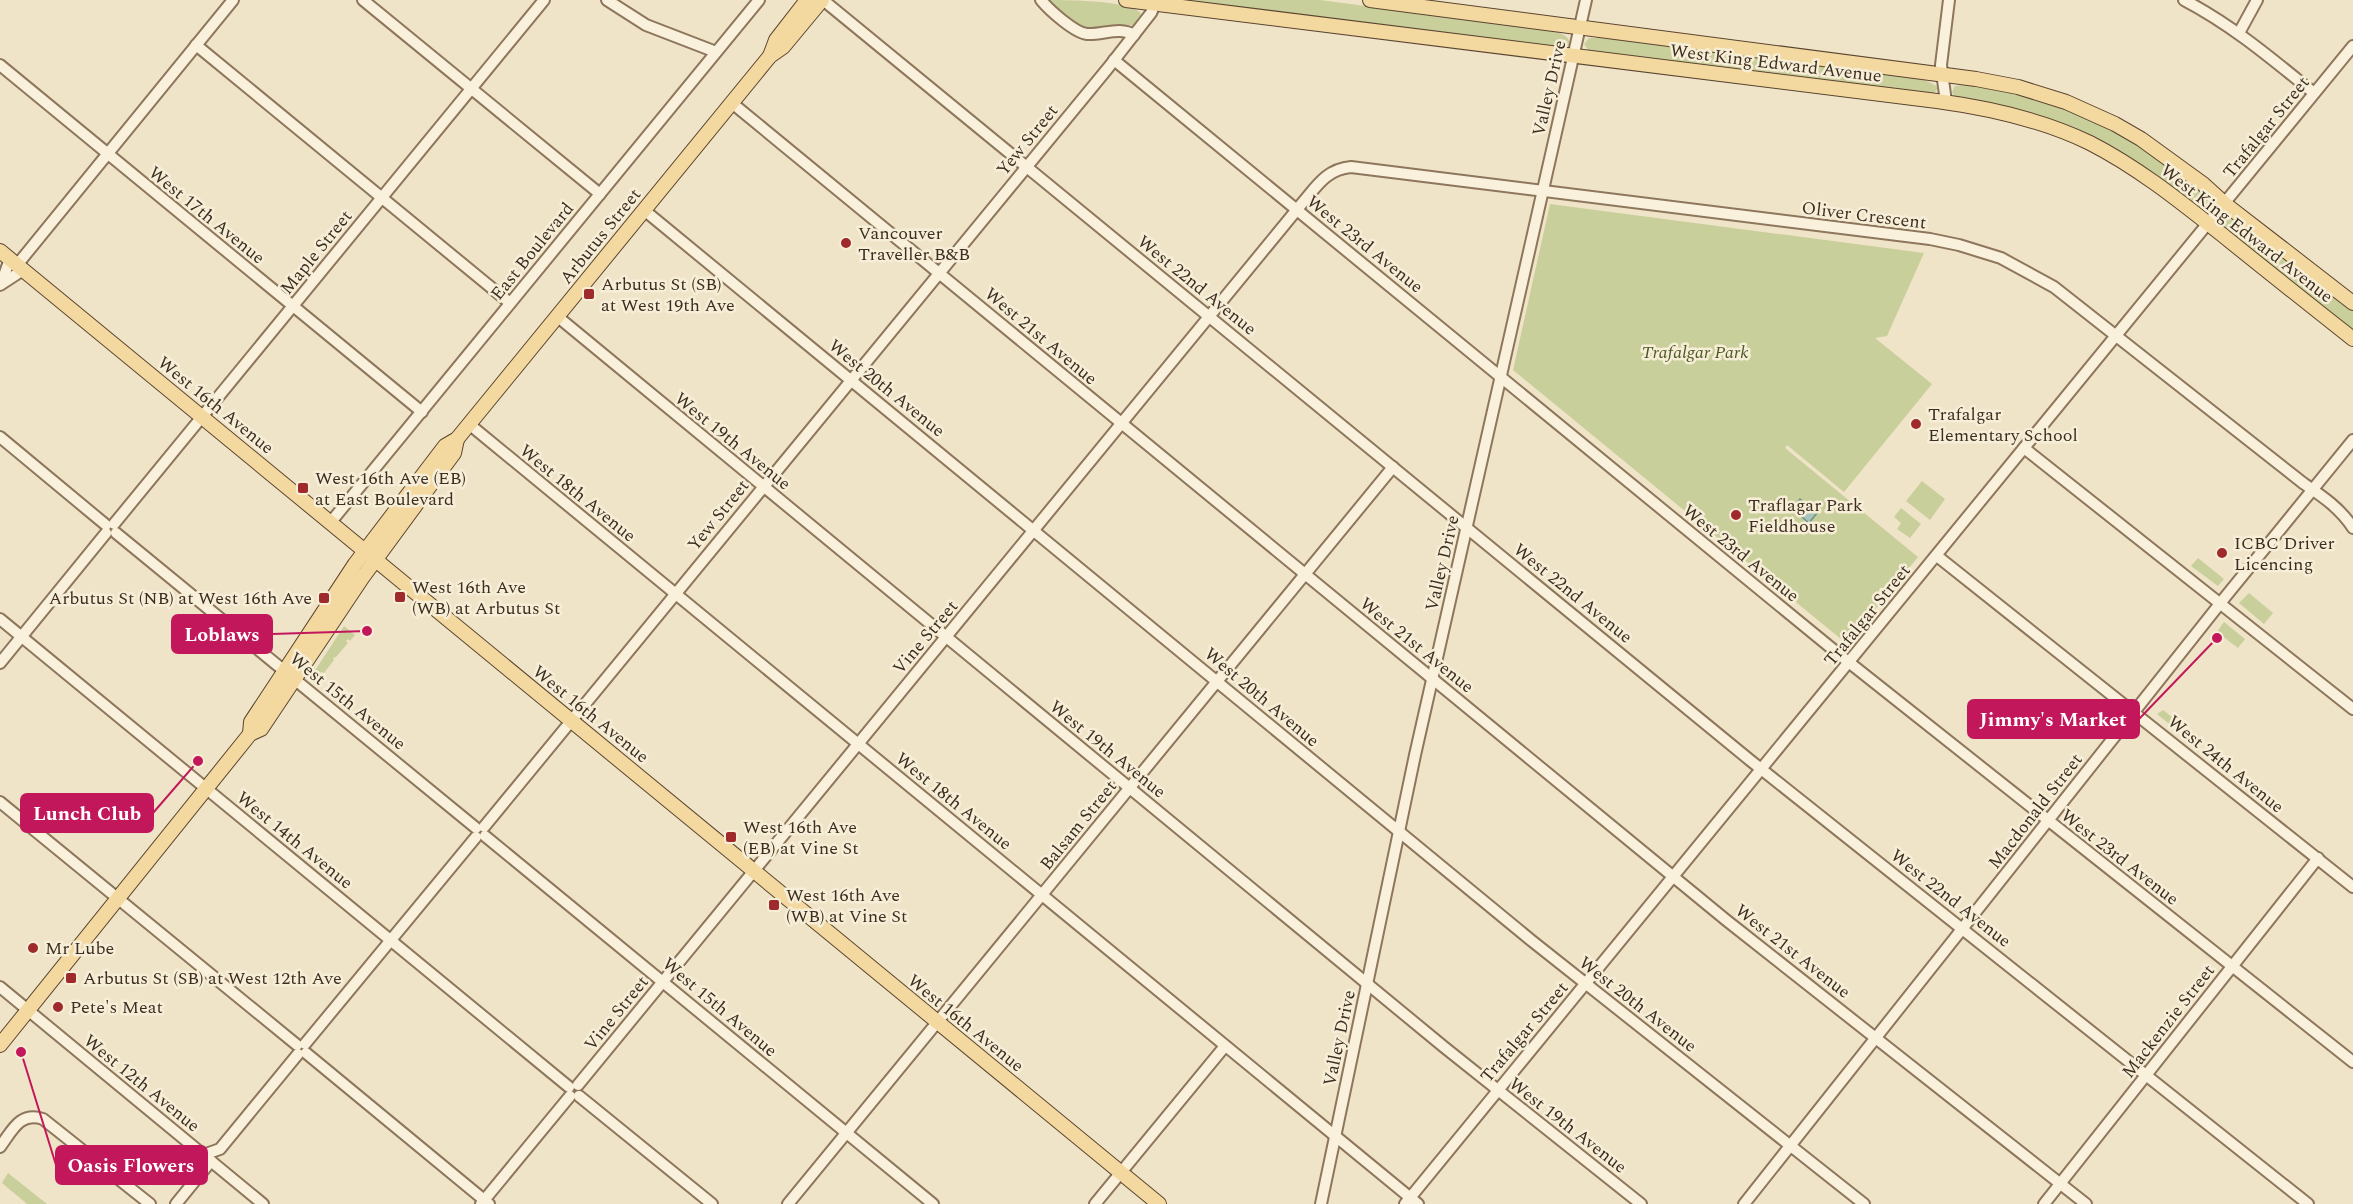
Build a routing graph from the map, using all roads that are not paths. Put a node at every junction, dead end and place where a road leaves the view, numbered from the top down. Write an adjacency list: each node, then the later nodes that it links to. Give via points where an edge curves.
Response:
1 (233, 0): 20 (street)
2 (363, 0): 28 (street)
3 (544, 0): 28 (street, Maple Street)
4 (607, 0): 22 (street, via 646,25)
5 (759, 0): 22 (street, East Boulevard)
6 (807, 0): 23 (main road, Arbutus Street, via 776,40)
7 (823, 0): 23 (main road, Arbutus Street, via 783,47); 33 (street, West 22nd Avenue)
8 (1041, 0): 19 (street, via 1080,33 1124,31)
9 (1126, 0): 15 (main road, West King Edward Avenue)
10 (1370, 0): 16 (main road, West King Edward Avenue)
11 (1586, 0): 17 (street, Valley Drive)
12 (1949, 0): 27 (street)
13 (2184, 0): 18 (street)
14 (2257, 0): 18 (street)
15 (1156, 2): 19 (street, Yew Street); 24 (main road, West King Edward Avenue)
16 (1420, 3): 17 (main road, West King Edward Avenue)
17 (1580, 28): 24 (street, Valley Drive); 27 (main road, West King Edward Avenue)
18 (2239, 33): 29 (street)
19 (1134, 35): 25 (street, Yew Street)
20 (196, 45): 32 (street); 36 (street)
21 (2353, 46): 29 (street, Trafalgar Street)
22 (716, 52): 35 (street, East Boulevard)
23 (770, 56): 31 (main road, Arbutus Street)
24 (1573, 57): 30 (main road, West King Edward Avenue); 34 (street, Valley Drive)
25 (1114, 60): 33 (street, Yew Street); 39 (street, West 23rd Avenue)
26 (0, 65): 32 (street, West 17th Avenue)
27 (1942, 75): 30 (street); 37 (main road, West King Edward Avenue, via 2018,87 2087,110 2159,151)
28 (471, 88): 35 (street); 36 (street, Maple Street)
29 (2314, 93): 37 (street, Trafalgar Street)
30 (1946, 102): 40 (main road, West King Edward Avenue, via 2030,120 2089,143 2132,166)
31 (732, 104): 38 (main road, Arbutus Street); 42 (street, West 21st Avenue)
32 (107, 153): 41 (street); 46 (street, West 17th Avenue)
33 (1026, 166): 42 (street, Yew Street); 47 (street, West 22nd Avenue)
34 (1543, 192): 39 (street, Oliver Crescent, via 1351,167 1328,173); 49 (street, Oliver Crescent, via 1959,245 2001,258 2054,286); 51 (street, Valley Drive)
35 (600, 194): 44 (street, East Boulevard)
36 (381, 198): 44 (street); 46 (street, Maple Street)
37 (2225, 204): 40 (street, Trafalgar Street); 45 (main road, West King Edward Avenue)
38 (645, 210): 48 (main road, Arbutus Street); 52 (street, West 20th Avenue)
39 (1297, 210): 47 (street, Vine Street); 51 (street, West 23rd Avenue)
40 (2209, 224): 49 (street, Trafalgar Street); 50 (main road, West King Edward Avenue)
41 (12, 261): 43 (street); 43 (street); 54 (main road, West 16th Avenue)
42 (939, 273): 52 (street, Yew Street); 56 (street, West 21st Avenue)
43 (1, 285)
44 (510, 303): 53 (street, East Boulevard)
45 (2353, 303)
46 (293, 307): 53 (street, West 17th Avenue); 54 (street, Maple Street)
47 (1210, 316): 56 (street, Vine Street); 60 (street, West 22nd Avenue)
48 (558, 317): 55 (main road, Arbutus Street); 61 (street, West 19th Avenue)
49 (2117, 335): 59 (street, Trafalgar Street); 62 (street, Oliver Crescent)
50 (2353, 339)
51 (1501, 378): 64 (street, Valley Drive); 77 (street, West 23rd Avenue)
52 (850, 380): 61 (street, Yew Street); 67 (street, West 20th Avenue)
53 (422, 412): 63 (street, East Boulevard)
54 (201, 417): 63 (main road, West 16th Avenue); 66 (street, Maple Street)
55 (469, 424): 68 (main road, Arbutus Street, via 457,439 454,453); 71 (street, West 18th Avenue)
56 (1122, 424): 67 (street, Vine Street); 70 (street, West 21st Avenue)
57 (0, 437): 66 (street, West 15th Avenue)
58 (2353, 440): 62 (street, Macdonald Street)
59 (2025, 448): 69 (street, Trafalgar Street); 72 (street)
60 (1393, 467): 64 (street, West 22nd Avenue); 70 (street, Balsam Street)
61 (763, 487): 71 (street, Yew Street); 75 (street, West 19th Avenue)
62 (2313, 489): 65 (street, Oliver Crescent, via 2344,515); 72 (street, Macdonald Street)
63 (330, 523): 68 (main road, West 16th Avenue)
64 (1467, 527): 79 (street, Valley Drive); 85 (street, West 22nd Avenue)
65 (2353, 528)
66 (111, 529): 74 (street, Maple Street); 78 (street, West 15th Avenue)
67 (1034, 531): 75 (street, Vine Street); 80 (street, West 20th Avenue)
68 (370, 555): 78 (main road, Arbutus Street); 83 (main road, West 16th Avenue)
69 (1936, 556): 77 (street, Trafalgar Street); 82 (street, West 24th Avenue)
70 (1305, 574): 79 (street, West 21st Avenue); 80 (street, Balsam Street)
71 (676, 594): 83 (street, Yew Street); 84 (street, West 18th Avenue)
72 (2220, 604): 81 (street); 82 (street, Macdonald Street)
73 (0, 619): 74 (street, West 14th Avenue)
74 (22, 637): 76 (street, Maple Street); 87 (street, West 14th Avenue)
75 (946, 638): 84 (street, Vine Street); 86 (street, West 19th Avenue)
76 (0, 663)
77 (1849, 663): 85 (street, Trafalgar Street); 89 (street, West 23rd Avenue)
78 (290, 675): 87 (main road, Arbutus Street, via 261,729 250,734); 90 (street, West 15th Avenue)
79 (1432, 679): 91 (street, Valley Drive); 94 (street, West 21st Avenue)
80 (1216, 681): 86 (street, Balsam Street); 91 (street, West 20th Avenue)
81 (2353, 709)
82 (2134, 712): 89 (street, Macdonald Street); 92 (street, West 24th Avenue)
83 (571, 721): 90 (street, Yew Street); 93 (main road, West 16th Avenue)
84 (859, 744): 93 (street, Vine Street); 96 (street, West 18th Avenue)
85 (1761, 770): 94 (street, Trafalgar Street); 98 (street, West 22nd Avenue)
86 (1129, 788): 96 (street, Balsam Street); 102 (street, West 19th Avenue)
87 (208, 789): 97 (main road, Arbutus Street); 99 (street, West 14th Avenue)
88 (0, 802): 97 (street)
89 (2048, 821): 98 (street, Macdonald Street); 100 (street, West 23rd Avenue)
90 (480, 832): 99 (street, Yew Street); 101 (street, West 15th Avenue)
91 (1400, 832): 102 (street, Valley Drive); 103 (street, West 20th Avenue)
92 (2318, 858): 95 (street, West 24th Avenue); 100 (street, Mackenzie Street)
93 (754, 871): 101 (street, Vine Street); 106 (main road, West 16th Avenue)
94 (1673, 876): 103 (street, Trafalgar Street); 107 (street, West 21st Avenue)
95 (2353, 887)
96 (1041, 895): 106 (street, Balsam Street); 109 (street, West 18th Avenue)
97 (119, 899): 105 (main road, Arbutus Street); 110 (street)
98 (1963, 929): 107 (street, Macdonald Street); 112 (street, West 22nd Avenue)
99 (391, 940): 110 (street, Yew Street); 114 (street, West 14th Avenue)
100 (2232, 967): 111 (street, West 23rd Avenue); 112 (street, Mackenzie Street)
101 (663, 982): 114 (street, Vine Street); 115 (street, West 15th Avenue)
102 (1367, 983): 113 (street, West 19th Avenue); 116 (street, Valley Drive)
103 (1586, 984): 113 (street, Trafalgar Street); 117 (street, West 20th Avenue)
104 (0, 987): 105 (street, West 12th Avenue)
105 (28, 1010): 108 (main road, Arbutus Street); 120 (street, West 12th Avenue)
106 (937, 1022): 115 (street, Balsam Street); 121 (main road, West 16th Avenue)
107 (1876, 1038): 117 (street, Macdonald Street); 122 (street, West 21st Avenue)
108 (0, 1045)
109 (1225, 1046): 116 (street, West 18th Avenue); 121 (street)
110 (302, 1049): 119 (street, Yew Street); 124 (street)
111 (2353, 1062)
112 (2146, 1076): 122 (street, Mackenzie Street); 139 (street, West 22nd Avenue)
113 (1497, 1090): 123 (street, Trafalgar Street); 134 (street, West 19th Avenue)
114 (574, 1091): 124 (street, Vine Street); 128 (street, West 14th Avenue)
115 (846, 1133): 129 (street, Balsam Street); 130 (street, West 15th Avenue)
116 (1336, 1137): 123 (street, West 18th Avenue); 133 (street, Valley Drive)
117 (1790, 1146): 135 (street, Macdonald Street); 136 (street, West 20th Avenue)
118 (0, 1148): 125 (street, via 17,1123 34,1116 48,1122)
119 (220, 1149): 120 (street); 120 (street)
120 (211, 1161): 126 (street); 127 (street, West 12th Avenue)
121 (1121, 1173): 131 (street); 132 (main road, West 16th Avenue)
122 (2061, 1184): 137 (street, Mackenzie Street); 138 (street, West 21st Avenue)
123 (1411, 1202)
124 (485, 1203)
125 (150, 1204)
126 (176, 1204)
127 (263, 1204)
128 (711, 1204)
129 (788, 1204)
130 (933, 1204)
131 (1095, 1204)
132 (1159, 1204)
133 (1321, 1204)
134 (1641, 1204)
135 (1744, 1204)
136 (1864, 1204)
137 (2044, 1204)
138 (2086, 1204)
139 (2308, 1204)

